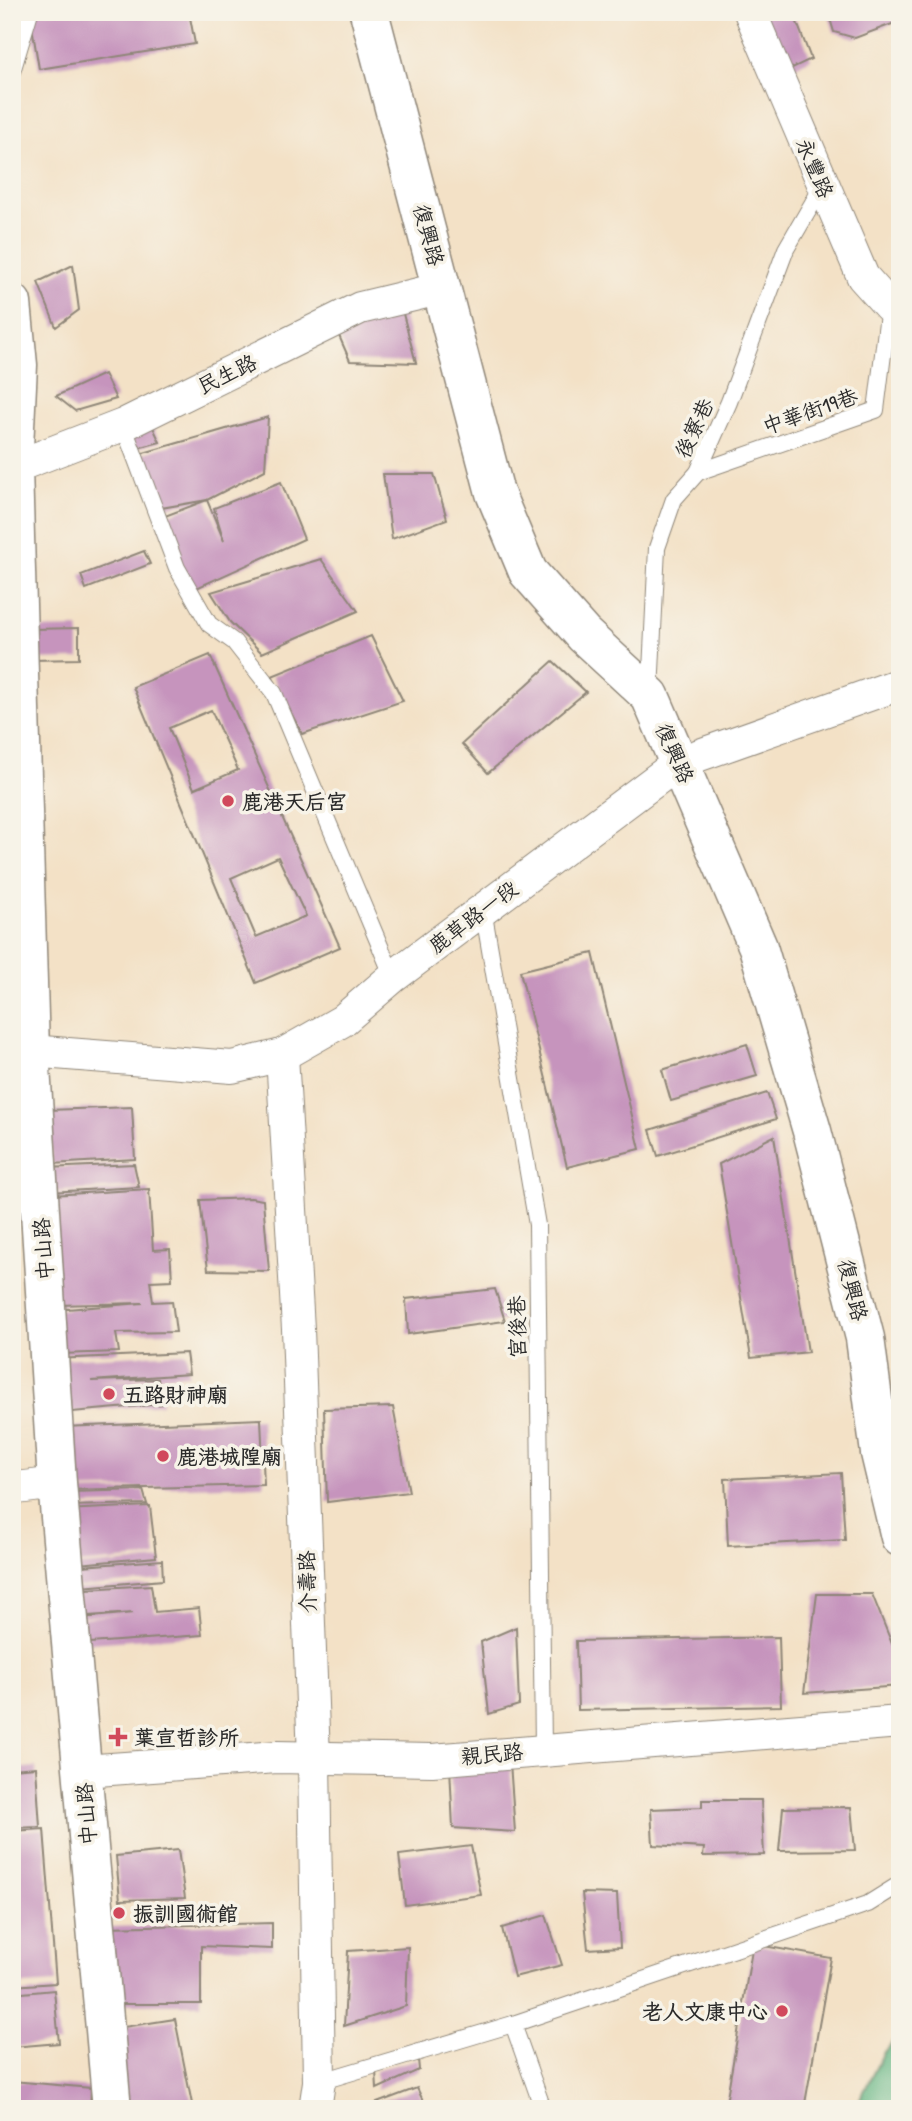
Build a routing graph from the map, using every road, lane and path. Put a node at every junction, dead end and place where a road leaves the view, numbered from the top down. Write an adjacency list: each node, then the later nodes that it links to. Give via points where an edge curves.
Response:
1 (30, 12): 4 (lane)
2 (369, 12): 6 (street, 復興路)
3 (750, 12): 5 (street, 永豐路)
4 (12, 72)
5 (822, 187): 8 (street, 永豐路, via 863,277); 11 (lane, 後寮巷, via 786,250 756,336)
6 (443, 288): 9 (street, 民生路, via 360,308); 13 (street, 復興路, via 495,493 528,572 584,635)
7 (12, 303): 10 (street, 中山路, via 18,365)
8 (895, 305): 11 (lane, 中華街19巷, via 876,410)
9 (124, 425): 10 (street, 民生路); 16 (lane, via 172,558 190,591 209,624 234,642 274,692)
10 (12, 468): 17 (street, 中山路)
11 (698, 472): 13 (lane, 後寮巷, via 674,499 657,548)
12 (900, 684): 14 (street, 鹿草路一段)
13 (650, 696): 14 (street, 復興路)
14 (680, 762): 15 (street, 鹿草路一段); 21 (street, 復興路, via 758,947 813,1131 865,1338 880,1453)
15 (484, 909): 16 (street, 鹿草路一段); 23 (lane, 宮後巷, via 537,1225)
16 (393, 977): 18 (street, 鹿草路一段, via 341,1021)
17 (21, 1053): 18 (street, 鹿草路一段, via 232,1067); 19 (street, 中山路)
18 (282, 1055): 24 (street, 介壽路, via 298,1329)
19 (57, 1483): 20 (street); 25 (street, 中山路)
20 (17, 1488)
21 (900, 1537)
22 (900, 1722): 23 (street, 親民路)
23 (543, 1749): 24 (street, 親民路, via 432,1760)
24 (313, 1758): 25 (street, 親民路); 28 (street, 介壽路)
25 (83, 1771): 29 (street, 中山路)
26 (900, 1884): 27 (lane, via 869,1904)
27 (513, 2024): 28 (lane); 30 (lane)
28 (317, 2095)
29 (112, 2109)
30 (543, 2109)

